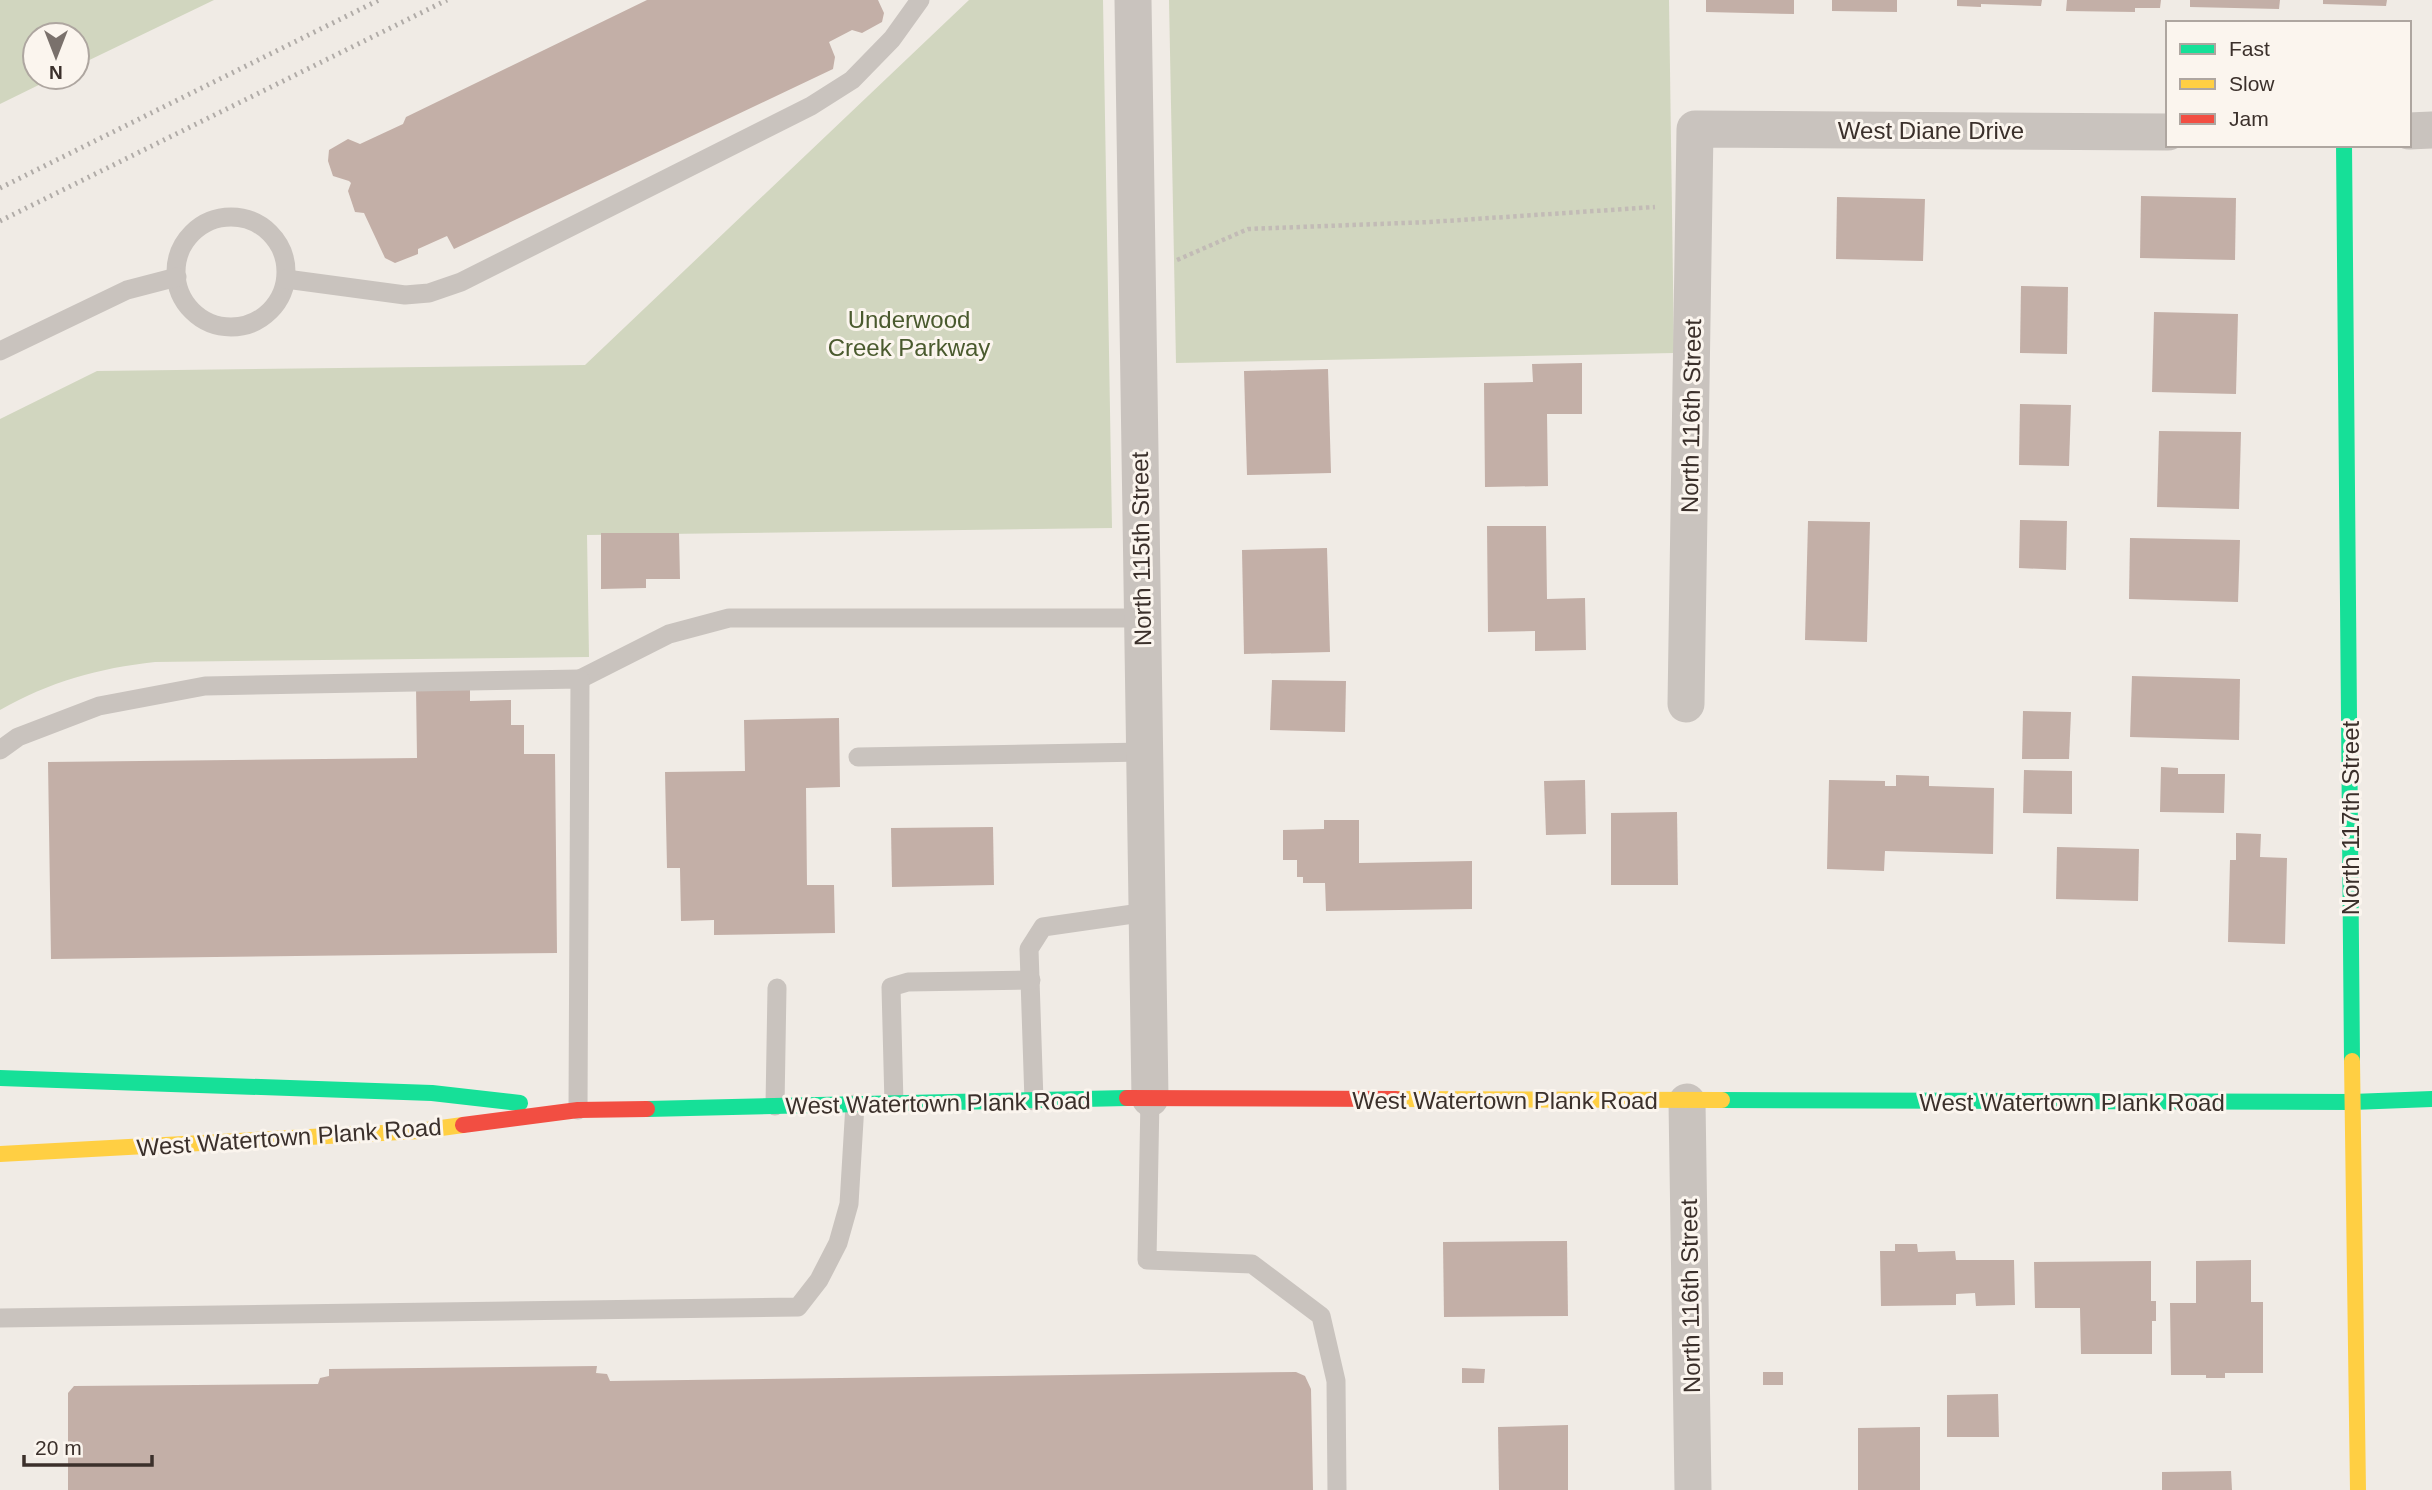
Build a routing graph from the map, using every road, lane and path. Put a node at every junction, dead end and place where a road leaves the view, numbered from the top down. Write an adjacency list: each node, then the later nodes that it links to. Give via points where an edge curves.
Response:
1 (920, 0): 11 (lane, via 892,39 852,80 811,106 461,282 405,295)
2 (1133, 0): 10 (street, North 115th Street)
3 (1695, 129): 6 (street, West Diane Drive); 8 (street, North 116th Street)
4 (2432, 130): 5 (street)
5 (2411, 131)
6 (2166, 132)
7 (2344, 147): 27 (street, North 117th Street)
8 (1694, 205): 10 (path, via 1248,229); 15 (street, North 116th Street)
9 (177, 277): 11 (lane, via 185,302 196,314 226,327 243,326 271,310); 11 (lane, via 178,255 185,241 208,221 235,217 249,219 272,234 285,258); 12 (lane, via 127,290)
10 (1137, 277): 13 (street, North 115th Street)
11 (286, 279)
12 (0, 351)
13 (1143, 618): 14 (lane, via 729,618 669,634); 17 (street, North 115th Street)
14 (580, 679): 16 (lane, via 205,686 99,706 18,737); 31 (lane)
15 (1686, 704)
16 (0, 750)
17 (1145, 752): 18 (lane); 19 (street, North 115th Street)
18 (858, 757)
19 (1147, 912): 20 (lane, via 1043,927 1029,948); 23 (street, North 115th Street)
20 (1031, 980): 25 (lane); 29 (lane, via 908,982 891,987)
21 (777, 988): 30 (lane)
22 (0, 1077): 31 (street, West Watertown Plank Road, via 432,1093)
23 (1150, 1098): 25 (street, West Watertown Plank Road); 26 (street, West Watertown Plank Road); 34 (lane, via 1147,1260 1252,1265 1321,1316 1336,1381)
24 (2432, 1099): 27 (street, West Watertown Plank Road)
25 (1034, 1101): 29 (street, West Watertown Plank Road)
26 (1687, 1102): 27 (street, West Watertown Plank Road); 35 (street, North 116th Street)
27 (2352, 1102): 36 (street, North 117th Street)
28 (855, 1104): 29 (street, West Watertown Plank Road); 30 (street, West Watertown Plank Road); 33 (lane, via 849,1204 838,1243 798,1307)
29 (894, 1104)
30 (775, 1106): 31 (street, West Watertown Plank Road)
31 (578, 1110): 32 (street, West Watertown Plank Road, via 419,1131)
32 (0, 1154)
33 (0, 1318)
34 (1337, 1490)
35 (1693, 1490)
36 (2358, 1490)

